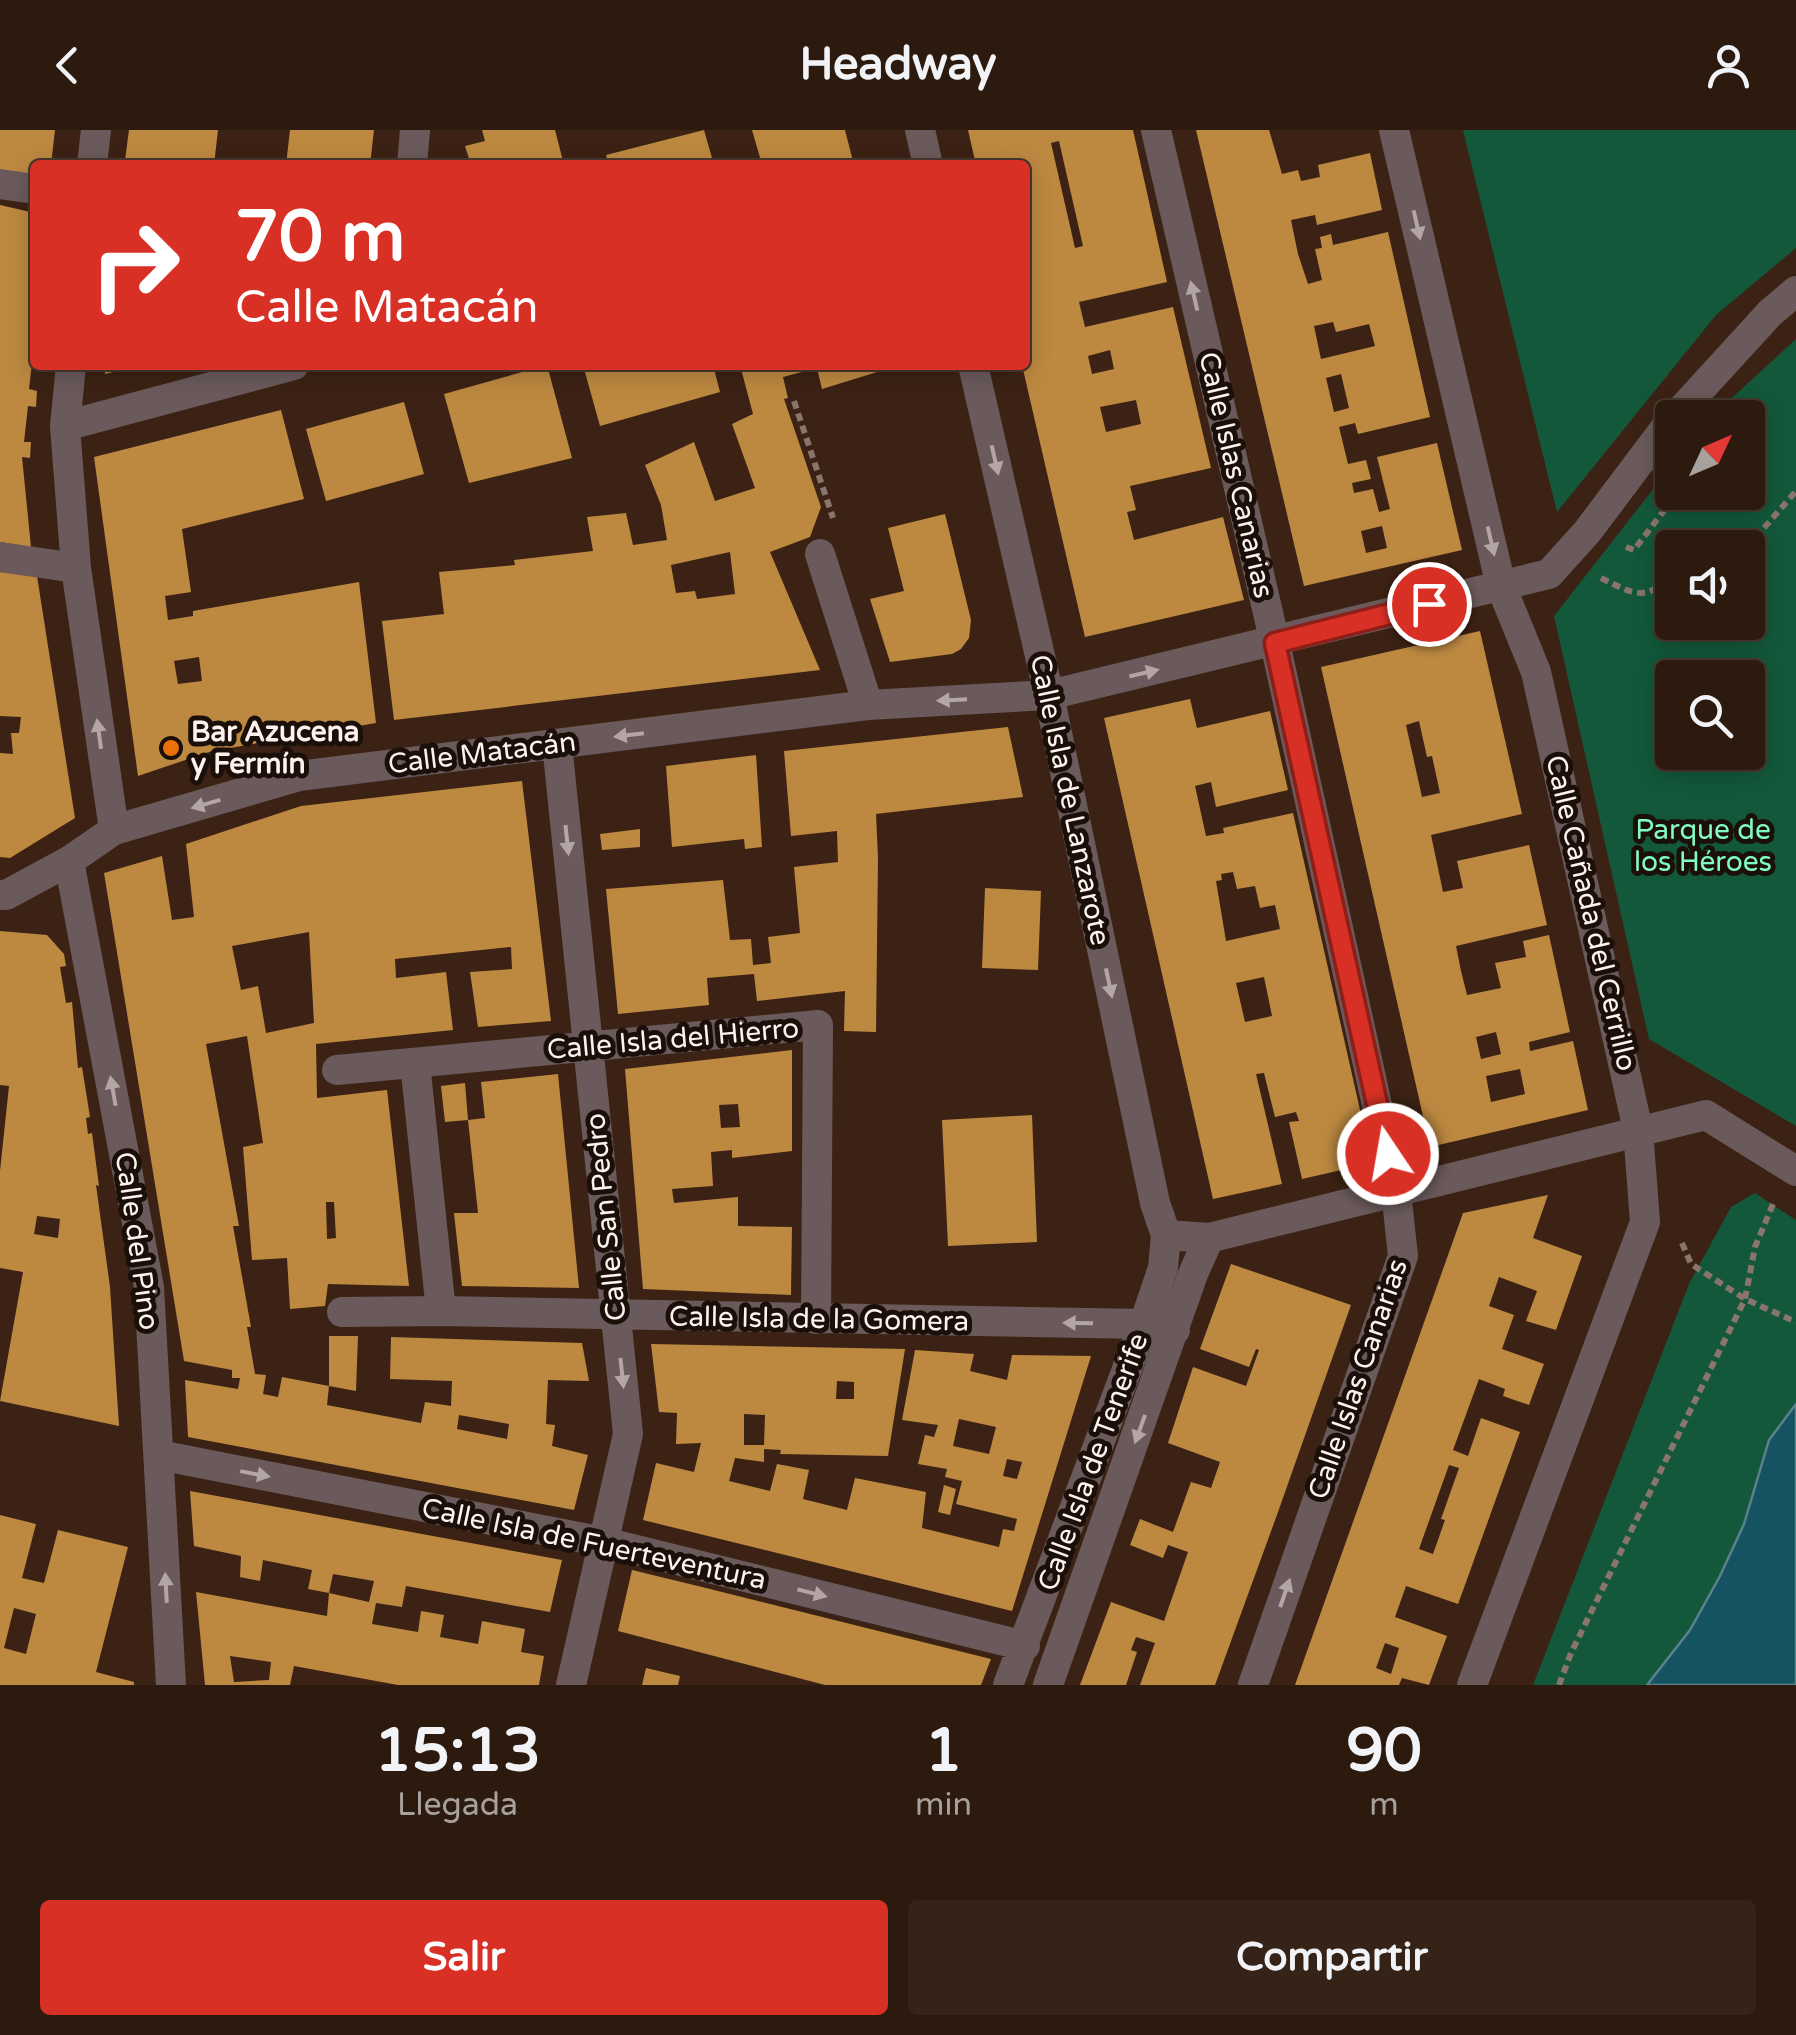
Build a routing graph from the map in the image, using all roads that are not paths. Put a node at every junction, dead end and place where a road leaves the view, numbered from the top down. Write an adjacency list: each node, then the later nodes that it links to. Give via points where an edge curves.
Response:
1 (96, 130): 6 (street)
2 (416, 130): 7 (street)
3 (920, 130): 8 (street)
4 (1156, 130): 22 (street, Calle Islas Canarias, one-way to 4)
5 (1394, 130): 21 (street, Calle Cañada del Cerrillo, one-way to 21)
6 (93, 160)
7 (413, 160)
8 (927, 160)
9 (0, 184): 10 (street)
10 (30, 188)
11 (1796, 290): 15 (street, Calle Matacán)
12 (71, 370): 16 (street)
13 (275, 370): 16 (street)
14 (974, 370): 23 (street, Calle Isla de Lanzarote, one-way to 23)
15 (1690, 400)
16 (65, 426): 20 (street)
17 (1655, 441): 21 (street, Calle Matacán, via 1549,574)
18 (820, 554): 24 (street)
19 (0, 557): 20 (street)
20 (76, 568): 26 (street, one-way to 20)
21 (1501, 586): 22 (street, Calle Matacán); 32 (street, Calle Cañada del Cerrillo, via 1536,672)
22 (1275, 643): 23 (street, Calle Matacán, one-way to 22); 34 (street, Calle Islas Canarias)
23 (1050, 695): 24 (street, Calle Matacán, one-way to 24); 35 (street, Calle Isla de Lanzarote, one-way to 35)
24 (868, 705): 25 (street, Calle Matacán, one-way to 25)
25 (557, 744): 26 (street, Calle Matacán, one-way to 26, via 300,776); 29 (street, Calle San Pedro, one-way to 29)
26 (114, 830): 27 (street, Calle Matacán)
27 (69, 861): 28 (street, Calle Matacán); 43 (street, Calle del Pino, one-way to 27, via 149,1287)
28 (0, 894)
29 (590, 1046): 30 (street, Calle Isla del Hierro); 39 (street, Calle San Pedro); 40 (street, Calle Isla del Hierro, via 818,1025)
30 (415, 1063): 31 (street, Calle Isla del Hierro); 37 (street)
31 (337, 1070)
32 (1638, 1130): 33 (street, via 1706,1114); 34 (street); 51 (street, Calle Cañada del Cerrillo, via 1645,1222)
33 (1794, 1169)
34 (1396, 1191): 36 (street); 50 (street, Calle Islas Canarias, one-way to 34, via 1403,1256)
35 (1166, 1234): 36 (street); 41 (street, Calle Isla de Tenerife, via 1163,1268)
36 (1209, 1238): 42 (street, Calle Isla de Tenerife)
37 (440, 1311): 38 (street, Calle Isla de la Gomera); 39 (street, Calle Isla de la Gomera)
38 (342, 1312)
39 (616, 1315): 40 (street, Calle Isla de la Gomera); 44 (street, Calle San Pedro, one-way to 44, via 628,1434)
40 (816, 1318): 41 (street, Calle Isla de la Gomera, one-way to 40)
41 (1144, 1324): 42 (street, Calle Isla de la Gomera); 45 (street, Calle Isla de Tenerife)
42 (1175, 1330): 49 (street, Calle Isla de Tenerife, one-way to 49)
43 (159, 1455): 44 (street, Calle Isla de Fuerteventura, one-way to 44); 46 (street, Calle del Pino, one-way to 43)
44 (604, 1542): 45 (street, Calle Isla de Fuerteventura, one-way to 45); 47 (street, Calle San Pedro)
45 (1025, 1646): 48 (street, Calle Isla de Tenerife)
46 (172, 1685)
47 (570, 1685)
48 (1008, 1685)
49 (1048, 1685)
50 (1253, 1685)
51 (1472, 1685)

